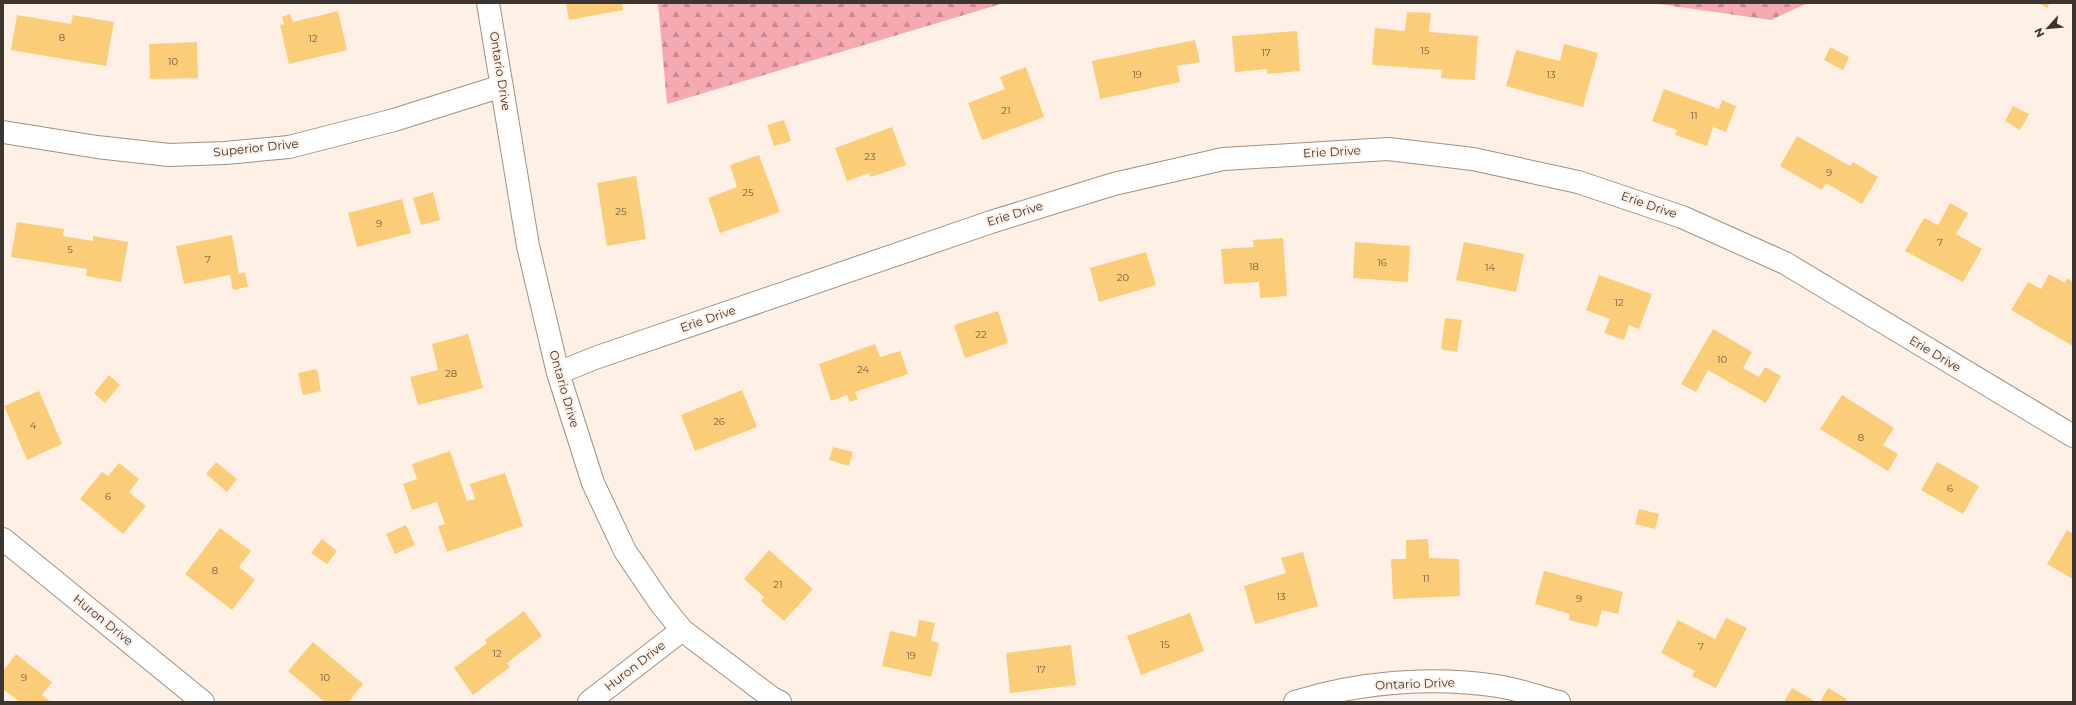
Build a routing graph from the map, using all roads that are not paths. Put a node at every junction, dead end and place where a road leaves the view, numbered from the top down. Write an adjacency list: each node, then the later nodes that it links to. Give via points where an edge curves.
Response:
1 (488, 3): 2 (street, Ontario Drive)
2 (502, 86): 3 (street, Superior Drive, via 394,120 289,147 225,153 169,155); 4 (street, Ontario Drive, via 528,246)
3 (3, 132)
4 (558, 372): 5 (street, Erie Drive, via 991,222 1114,184 1223,160 1388,148 1473,159 1578,182 1682,216 1785,263); 7 (street, Ontario Drive, via 593,483 609,521 624,551)
5 (2073, 436)
6 (3, 539): 8 (street, Huron Drive)
7 (682, 630): 9 (street, Huron Drive); 10 (street, Ontario Drive)
8 (203, 702)
9 (589, 702)
10 (780, 702)
11 (1295, 702): 12 (street, Ontario Drive, via 1373,685 1441,681 1498,686)
12 (1559, 702)

